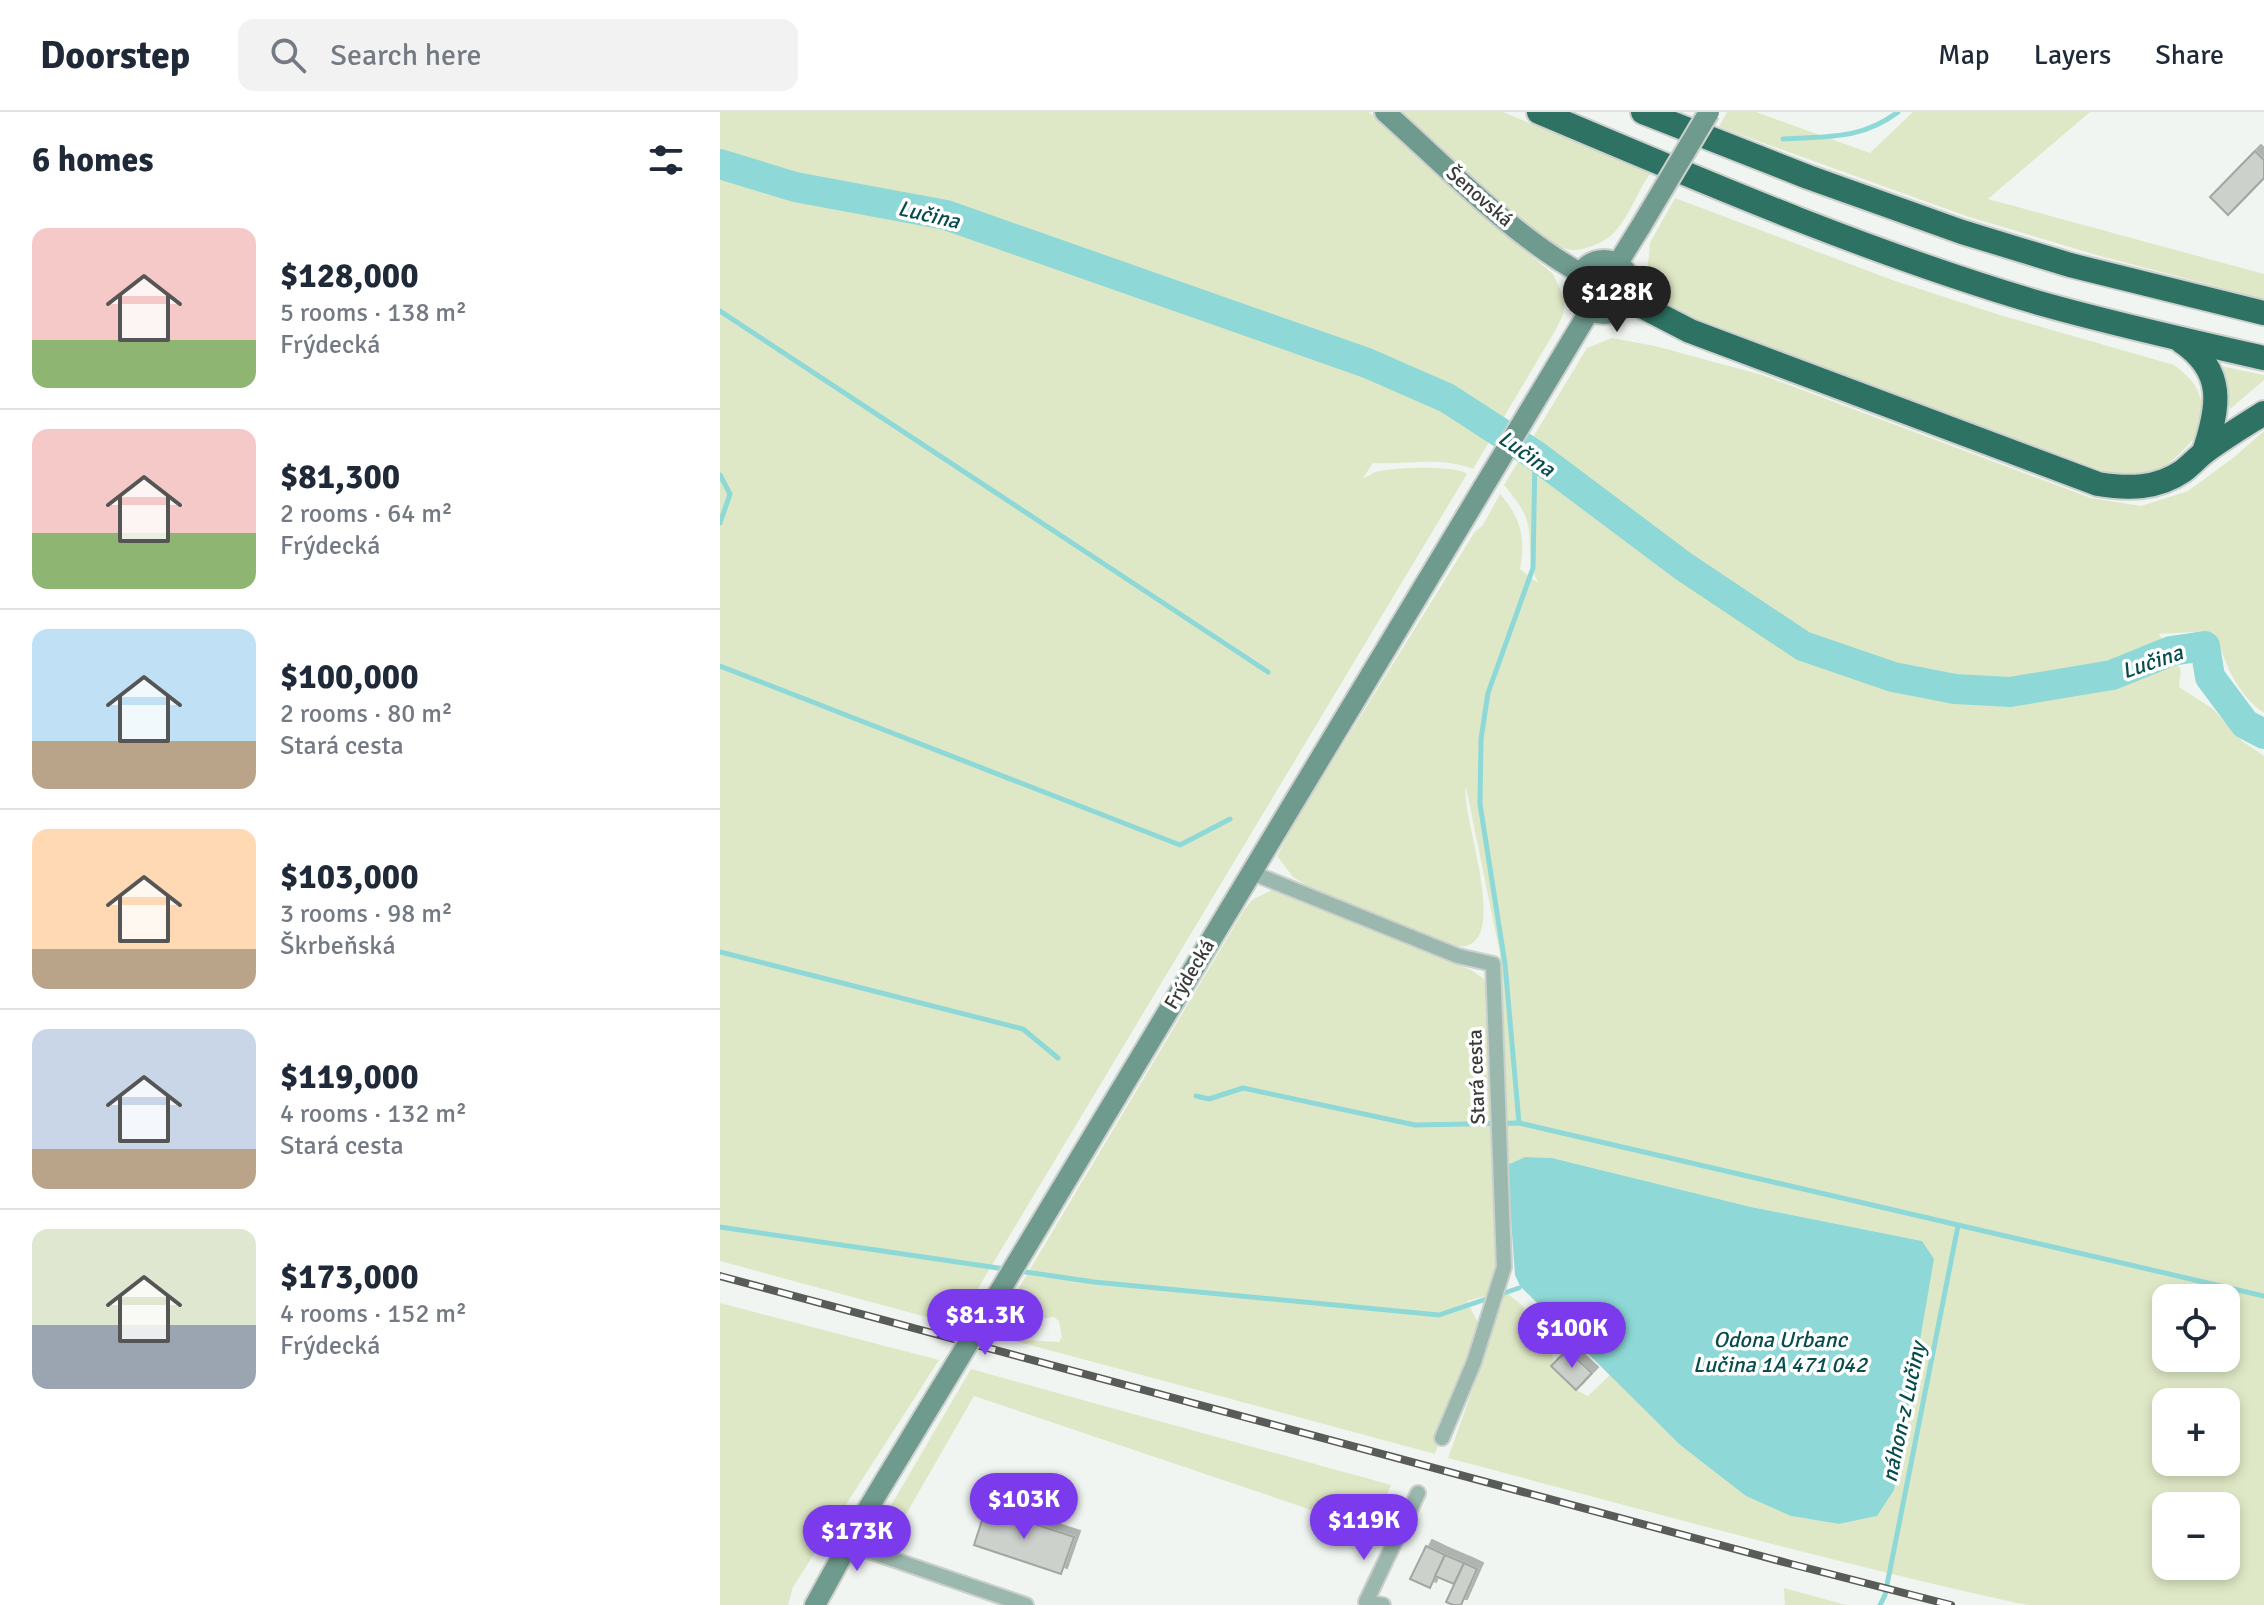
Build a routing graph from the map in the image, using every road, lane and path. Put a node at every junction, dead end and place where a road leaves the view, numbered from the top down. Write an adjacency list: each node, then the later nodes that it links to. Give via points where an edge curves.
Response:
1 (1385, 112): 6 (main road, Šenovská, via 1513,225)
2 (1539, 112): 10 (highway, via 1822,227 2038,302)
3 (1643, 112): 9 (highway, via 1962,232)
4 (1709, 112): 5 (main road, bridge)
5 (1618, 263): 6 (main road, via 1597,260); 7 (main road, via 1630,277)
6 (1580, 273): 8 (main road, via 1577,293)
7 (1628, 299): 8 (main road, via 1609,314); 13 (highway, via 1690,331 2098,484 2153,485 2181,472)
8 (1590, 310): 14 (main road, Frýdecká)
9 (2264, 313)
10 (2133, 328): 11 (highway); 13 (highway, via 2179,340 2209,368 2217,399)
11 (2264, 358)
12 (2264, 413): 13 (highway)
13 (2204, 452)
14 (1250, 872): 15 (street, Stará cesta, via 1458,956 1493,964 1504,1267 1474,1362); 17 (main road, Frýdecká, bridge)
15 (1442, 1438)
16 (1418, 1493): 18 (street)
17 (848, 1544): 19 (main road, Frýdecká); 20 (street)
18 (1365, 1603): 21 (street)
19 (815, 1605)
20 (1026, 1605)
21 (1383, 1605)

